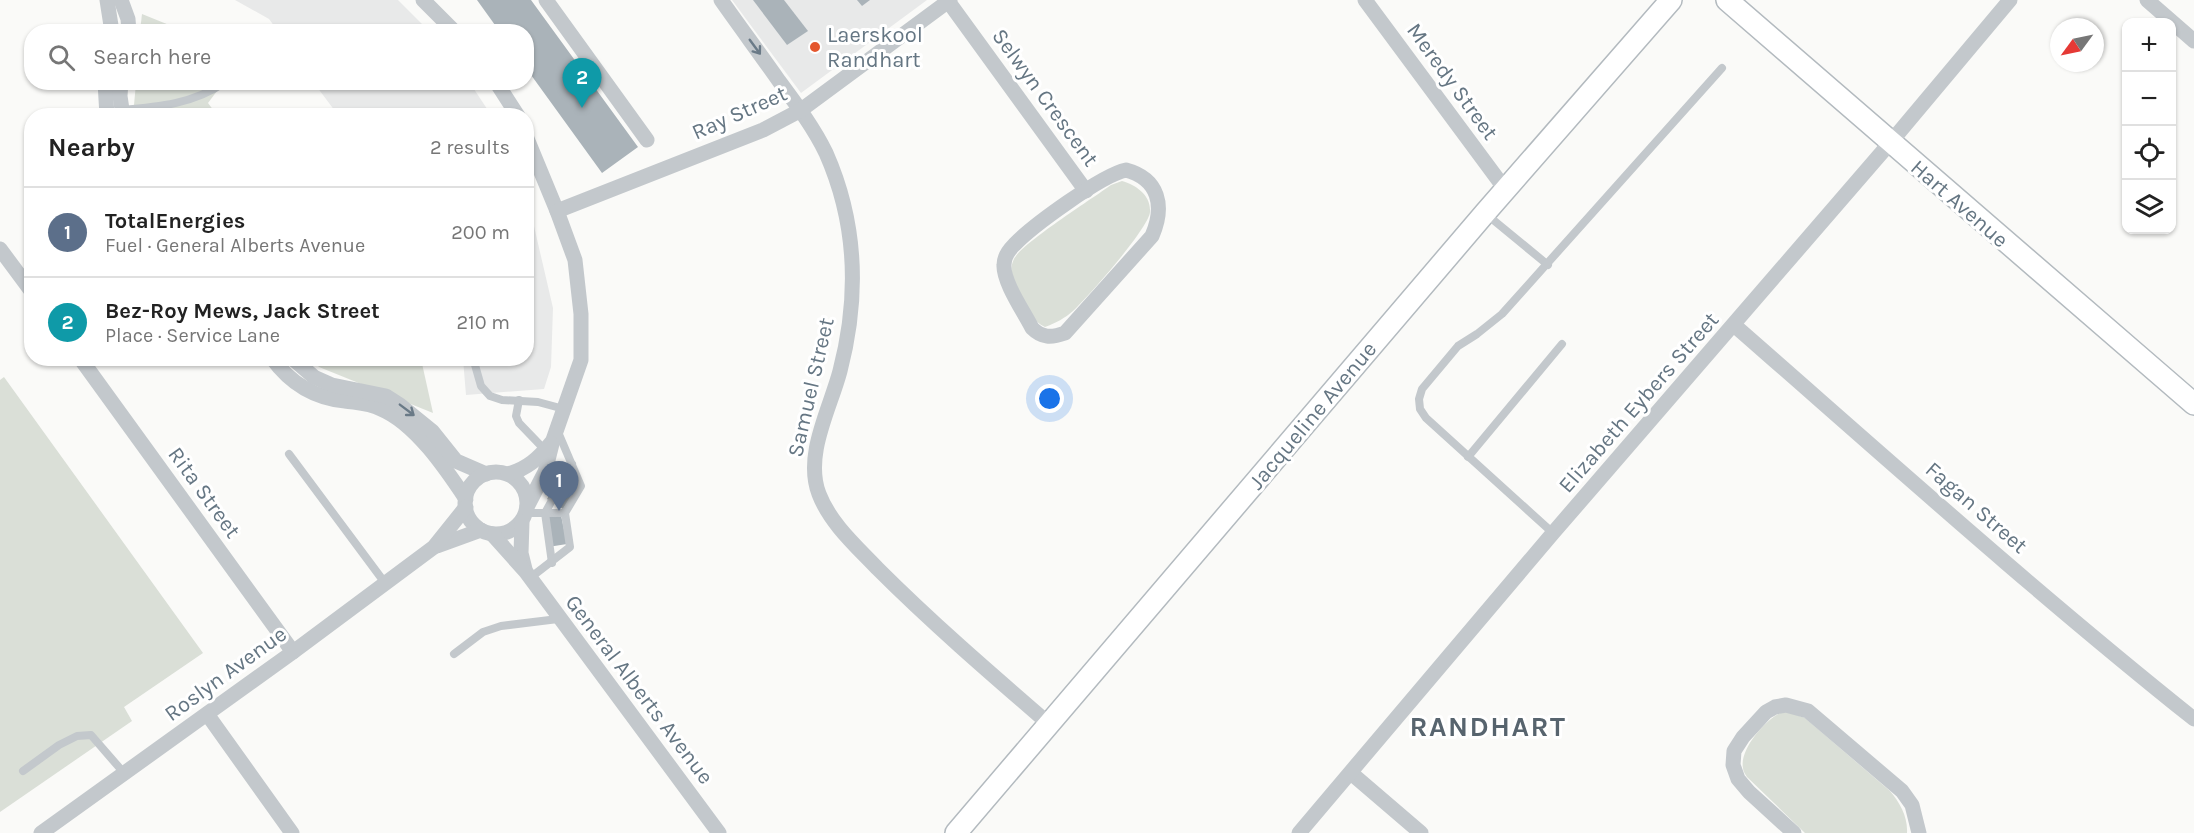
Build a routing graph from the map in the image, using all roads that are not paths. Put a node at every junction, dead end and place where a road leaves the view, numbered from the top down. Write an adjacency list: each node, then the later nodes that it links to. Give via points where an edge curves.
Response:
1 (107, 0): 12 (street)
2 (121, 0): 13 (street)
3 (423, 0): 14 (street)
4 (546, 0): 26 (street)
5 (721, 0): 25 (street, Samuel Street, one-way to 25)
6 (949, 0): 25 (street, Ray Street); 30 (street, Selwyn Crescent)
7 (1365, 0): 29 (street, Meredy Street)
8 (1671, 0): 29 (street, Jacqueline Avenue)
9 (1727, 0): 27 (street, Hart Avenue)
10 (2010, 0): 27 (street, Elizabeth Eybers Street)
11 (2147, 0): 15 (street)
12 (111, 24)
13 (128, 24)
14 (447, 24)
15 (2194, 41)
16 (1722, 68): 34 (lane)
17 (105, 90): 21 (street)
18 (121, 90): 22 (street)
19 (215, 90): 23 (lane, via 180,103)
20 (501, 90): 24 (street)
21 (106, 108)
22 (122, 108)
23 (151, 108)
24 (513, 108)
25 (801, 110): 31 (street, Ray Street, via 763,130); 68 (street, Samuel Street, via 826,153 840,192 850,229 854,273 841,370 813,459 819,493 840,528 924,615)
26 (647, 140)
27 (1890, 143): 36 (street, Elizabeth Eybers Street); 45 (street, Hart Avenue)
28 (534, 155): 31 (street)
29 (1505, 189): 32 (street, Jacqueline Avenue)
30 (1086, 191): 30 (street, Selwyn Crescent, via 1117,172 1135,173 1151,184 1160,210 1158,222 1144,247 1073,326 1065,333 1046,337 1032,328 1005,275 1006,256 1024,236)
31 (557, 211): 46 (street, via 575,260 581,314 581,360)
32 (1485, 213): 34 (lane); 68 (street, Jacqueline Avenue)
33 (0, 249): 35 (street)
34 (1548, 265): 49 (lane, via 1502,314 1451,352 1422,389 1419,409)
35 (24, 281)
36 (1734, 325): 58 (street, Elizabeth Eybers Street); 67 (street, Fagan Street)
37 (1562, 344): 49 (lane)
38 (86, 366): 64 (street, Rita Street)
39 (277, 366): 43 (street)
40 (305, 366): 43 (lane)
41 (308, 366): 51 (street, one-way to 51, via 332,385 386,396 432,431 456,461)
42 (475, 366): 44 (lane, via 481,386 490,396)
43 (298, 385): 53 (street, via 322,396 368,404 393,415 437,460)
44 (519, 400): 46 (lane); 47 (lane, via 519,423)
45 (2194, 404)
46 (564, 409): 47 (street)
47 (552, 440): 50 (lane); 52 (street, via 524,469); 56 (street, via 544,472)
48 (289, 454): 62 (lane)
49 (1468, 457): 58 (lane)
50 (572, 464): 54 (lane); 55 (lane, via 581,486)
51 (486, 474): 52 (street); 53 (street, via 472,483)
52 (508, 474): 56 (street, via 526,494)
53 (466, 503): 57 (street, via 470,520); 59 (street)
54 (545, 513): 55 (lane); 56 (lane); 60 (lane)
55 (565, 513): 60 (lane, via 570,548)
56 (525, 514): 57 (street, via 514,529 504,534); 61 (street, via 521,553)
57 (487, 532): 59 (street); 61 (street, General Alberts Avenue)
58 (1553, 533): 71 (street, Elizabeth Eybers Street)
59 (434, 547): 62 (street, Roslyn Avenue)
60 (552, 563): 61 (lane)
61 (528, 575): 63 (street, General Alberts Avenue)
62 (385, 583): 64 (street, Roslyn Avenue)
63 (558, 619): 65 (lane, via 483,632); 74 (street, General Alberts Avenue)
64 (293, 652): 66 (street, Roslyn Avenue)
65 (454, 654)
66 (207, 714): 70 (street, Roslyn Avenue); 73 (street)
67 (2194, 720)
68 (1048, 724): 75 (street, Jacqueline Avenue)
69 (22, 771): 70 (lane, via 77,736 91,735)
70 (124, 773): 72 (street, Roslyn Avenue)
71 (1351, 773): 76 (street, Elizabeth Eybers Street); 77 (street)
72 (41, 833)
73 (292, 833)
74 (719, 833)
75 (956, 833)
76 (1299, 833)
77 (1421, 833)
78 (1794, 833): 79 (street, via 1749,792 1733,765 1734,751 1743,737 1766,712 1786,705 1808,711 1902,791 1912,805)
79 (1918, 833)

